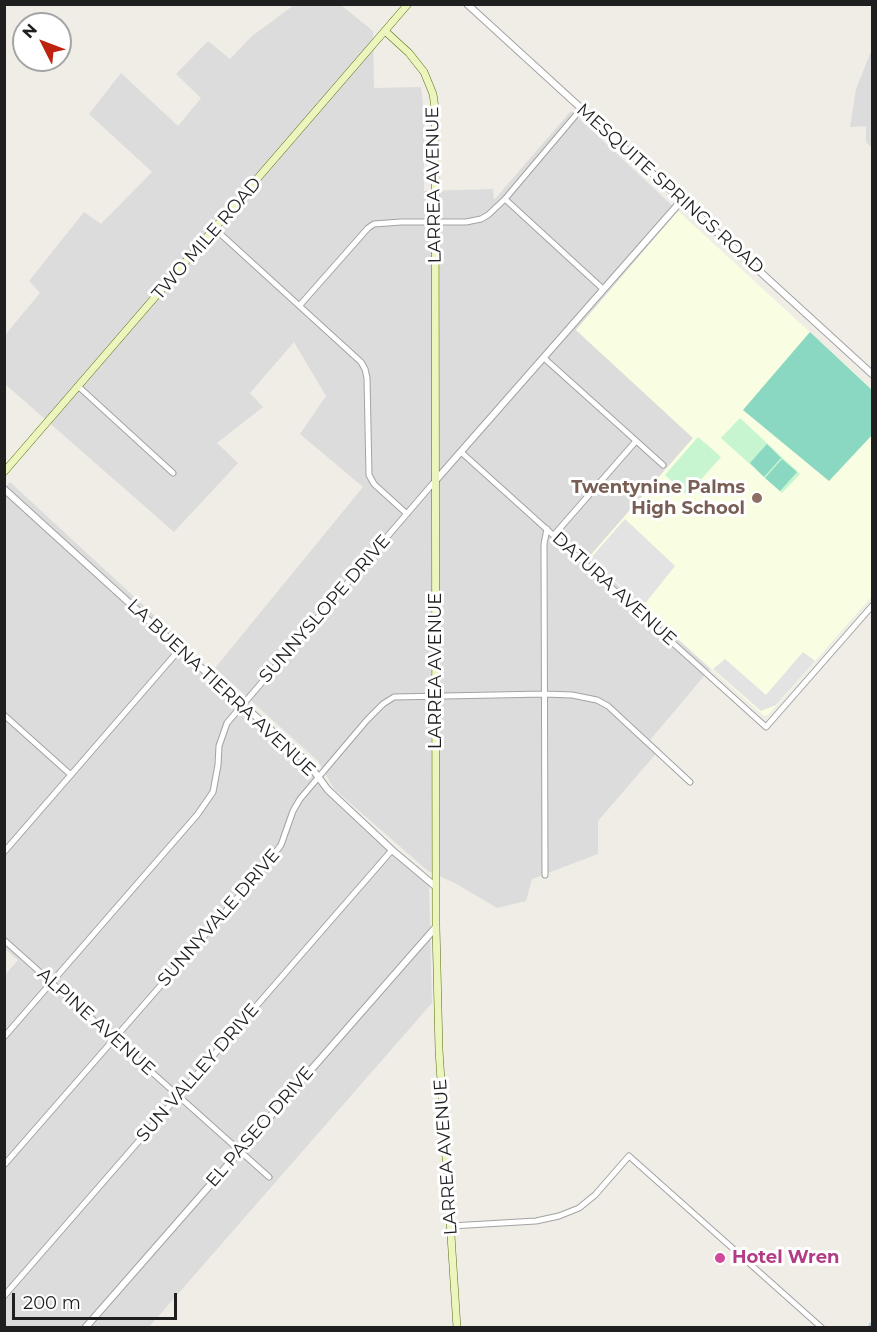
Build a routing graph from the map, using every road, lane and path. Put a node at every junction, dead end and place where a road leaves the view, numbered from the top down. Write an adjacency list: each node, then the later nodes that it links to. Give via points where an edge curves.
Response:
1 (408, 4): 3 (main road, TWO MILE ROAD)
2 (467, 4): 4 (street, MESQUITE SPRINGS ROAD)
3 (385, 31): 7 (main road, LARREA AVENUE, via 421,68 433,94); 8 (main road, TWO MILE ROAD)
4 (581, 109): 5 (street); 6 (street, MESQUITE SPRINGS ROAD)
5 (505, 199): 7 (street, via 481,219); 9 (street)
6 (682, 200): 9 (street, SUNNYSLOPE DRIVE); 12 (street, MESQUITE SPRINGS ROAD)
7 (435, 221): 10 (street, via 382,222 368,228); 19 (main road, LARREA AVENUE)
8 (215, 229): 10 (street); 13 (main road, TWO MILE ROAD)
9 (603, 289): 11 (street, SUNNYSLOPE DRIVE)
10 (300, 305): 21 (street, via 365,369 369,475)
11 (544, 358): 14 (street); 15 (street, SUNNYSLOPE DRIVE)
12 (873, 374)
13 (79, 387): 17 (main road, TWO MILE ROAD); 18 (street)
14 (636, 441): 16 (street); 23 (street)
15 (461, 452): 19 (street, SUNNYSLOPE DRIVE); 22 (street, DATURA AVENUE)
16 (663, 465)
17 (4, 472)
18 (173, 472)
19 (436, 480): 21 (street, SUNNYSLOPE DRIVE); 27 (main road, LARREA AVENUE)
20 (4, 489): 25 (street, LA BUENA TIERRA AVENUE)
21 (407, 514): 28 (street, SUNNYSLOPE DRIVE)
22 (547, 529): 23 (street, DATURA AVENUE); 26 (street)
23 (554, 535): 24 (street, DATURA AVENUE, via 766,727)
24 (873, 606)
25 (180, 650): 28 (street, LA BUENA TIERRA AVENUE); 30 (street)
26 (546, 694): 27 (street, SUNNYVALE DRIVE); 32 (street, SUNNYVALE DRIVE, via 572,695 608,706); 35 (street)
27 (436, 695): 31 (street, SUNNYVALE DRIVE, via 394,697 383,704); 36 (main road, LARREA AVENUE)
28 (242, 704): 31 (street, LA BUENA TIERRA AVENUE); 39 (street, SUNNYSLOPE DRIVE, via 224,729 215,784 208,801)
29 (4, 715): 30 (street)
30 (71, 775): 34 (street)
31 (319, 777): 33 (street, LA BUENA TIERRA AVENUE); 41 (street, SUNNYVALE DRIVE, via 300,799 281,845 266,865)
32 (690, 782)
33 (392, 850): 36 (street, LA BUENA TIERRA AVENUE); 42 (street, SUN VALLEY DRIVE)
34 (4, 852)
35 (545, 875)
36 (436, 887): 37 (main road, LARREA AVENUE)
37 (436, 927): 43 (street, EL PASEO DRIVE); 46 (main road, LARREA AVENUE, via 439,1050)
38 (4, 940): 39 (street, ALPINE AVENUE)
39 (52, 983): 40 (street, SUNNYSLOPE DRIVE); 41 (street, ALPINE AVENUE)
40 (4, 1037)
41 (114, 1038): 42 (street, ALPINE AVENUE); 44 (street, SUNNYVALE DRIVE)
42 (178, 1095): 43 (street, ALPINE AVENUE); 47 (street, SUN VALLEY DRIVE)
43 (240, 1151): 45 (street, ALPINE AVENUE); 48 (street, EL PASEO DRIVE)
44 (4, 1165)
45 (269, 1177)
46 (451, 1226): 49 (main road, LARREA AVENUE); 50 (street, via 559,1216 579,1208 629,1156)
47 (4, 1296)
48 (85, 1328)
49 (457, 1328)
50 (822, 1328)

